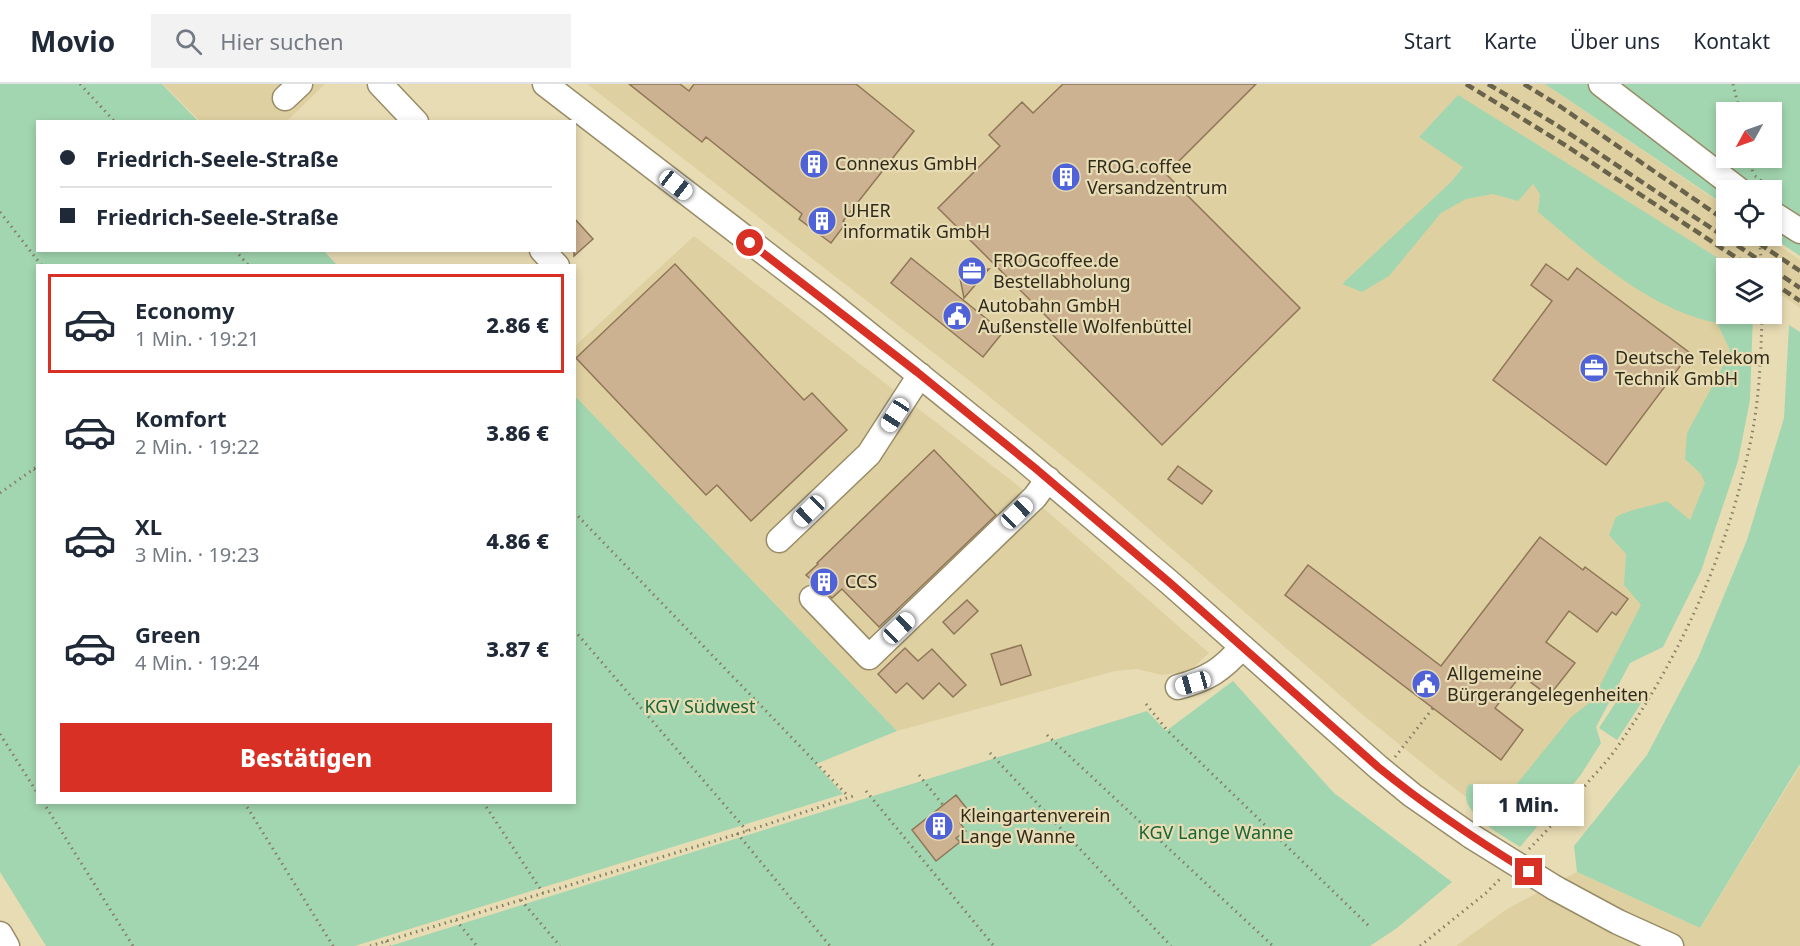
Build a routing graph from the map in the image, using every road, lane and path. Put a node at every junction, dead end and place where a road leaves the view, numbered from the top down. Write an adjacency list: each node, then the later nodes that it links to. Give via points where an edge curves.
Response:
1 (80, 84): 8 (path)
2 (380, 84): 9 (street)
3 (545, 84): 7 (street)
4 (1601, 84): 10 (street)
5 (1733, 84): 6 (path)
6 (1738, 102)
7 (578, 117): 20 (street)
8 (113, 120)
9 (414, 120)
10 (1725, 180)
11 (0, 212): 16 (path)
12 (1782, 219): 13 (street)
13 (1800, 231)
14 (237, 252): 17 (path)
15 (544, 252): 18 (street)
16 (40, 264)
17 (247, 264)
18 (555, 264)
19 (1762, 324): 45 (path, via 1749,453 1735,505 1699,602 1674,655 1617,748)
20 (920, 375): 22 (street); 25 (street, via 869,454)
21 (36, 467): 23 (path)
22 (1048, 479): 26 (street, via 1035,497 869,657); 28 (street)
23 (0, 493)
24 (576, 514): 43 (path, via 851,796)
25 (779, 540)
26 (812, 598)
27 (576, 632): 43 (path)
28 (1242, 647): 29 (street, via 1218,672); 65 (street, bridge, via 1412,795 1555,888)
29 (1178, 687)
30 (1146, 704): 50 (path, via 1167,730)
31 (1433, 708): 34 (path)
32 (0, 734): 37 (path)
33 (1047, 735): 63 (path)
34 (1404, 746)
35 (990, 753): 62 (path)
36 (919, 775): 42 (path)
37 (36, 791)
38 (866, 792): 61 (path)
39 (44, 804): 54 (path)
40 (244, 804): 55 (path)
41 (484, 804): 47 (path)
42 (943, 805)
43 (747, 831): 44 (path)
44 (737, 833): 47 (path); 60 (path)
45 (1526, 852)
46 (1503, 875): 64 (path)
47 (543, 892): 48 (path)
48 (521, 900): 49 (path); 59 (path)
49 (456, 920): 52 (path); 58 (path)
50 (1370, 927)
51 (0, 934): 53 (street)
52 (386, 941): 56 (path); 57 (path)
53 (7, 946)
54 (133, 946)
55 (333, 946)
56 (370, 946)
57 (390, 946)
58 (477, 946)
59 (560, 946)
60 (830, 946)
61 (994, 946)
62 (1171, 946)
63 (1273, 946)
64 (1420, 946)
65 (1671, 946)

